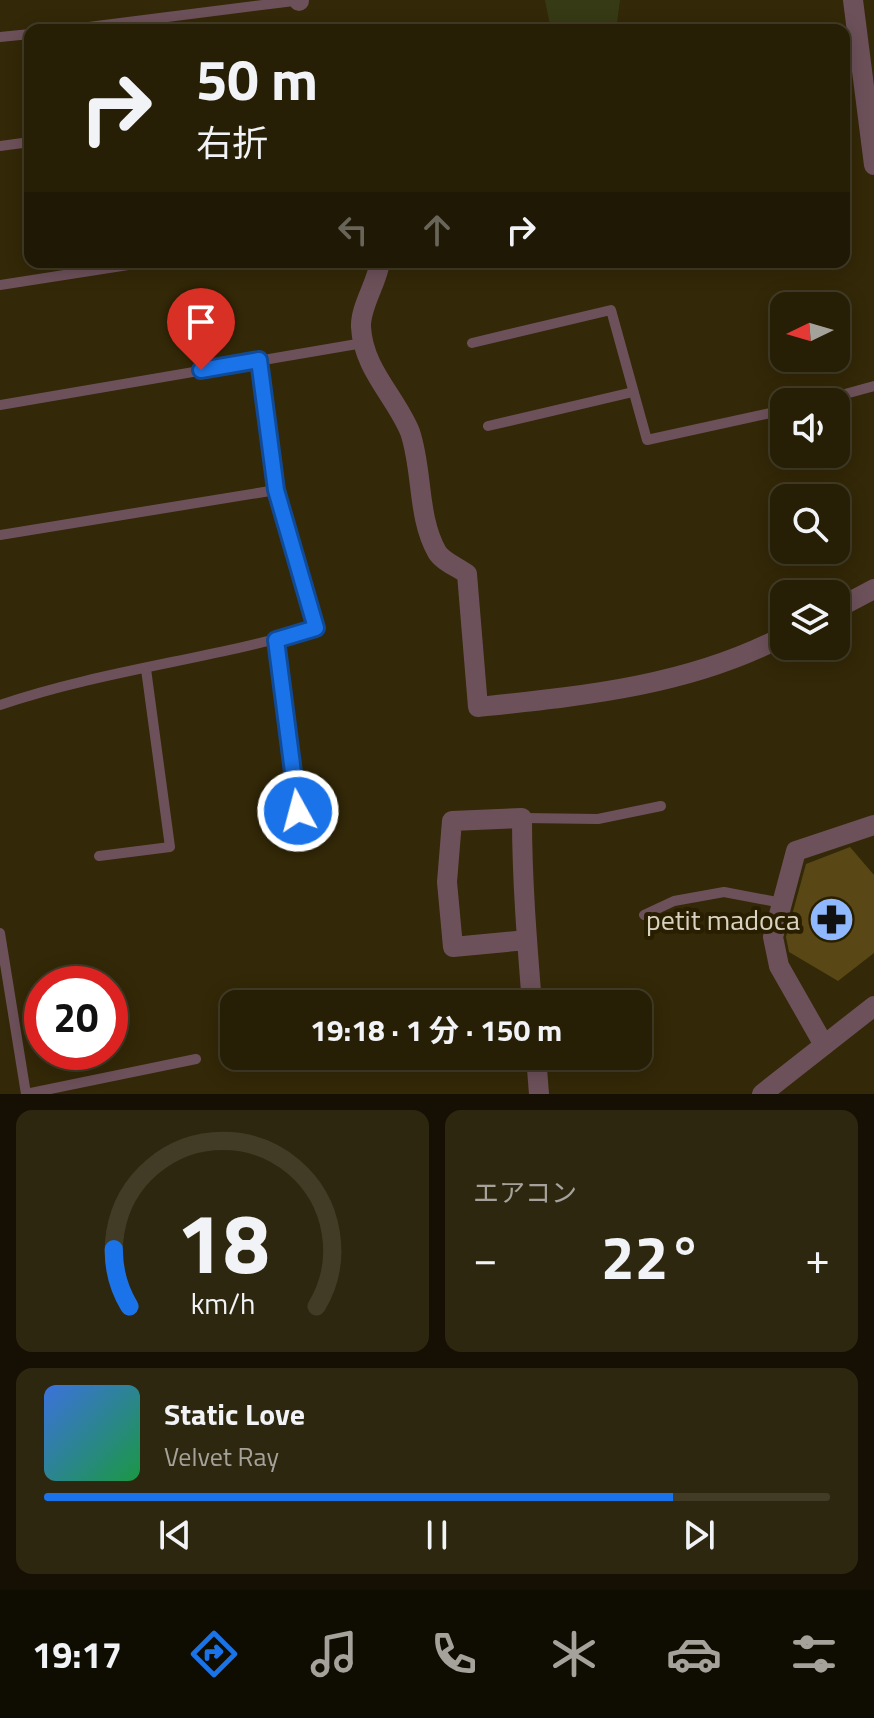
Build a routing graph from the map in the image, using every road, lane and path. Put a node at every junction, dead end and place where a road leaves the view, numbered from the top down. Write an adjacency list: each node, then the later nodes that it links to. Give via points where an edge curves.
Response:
1 (301, 0): 3 (lane)
2 (853, 0): 8 (street)
3 (112, 24)
4 (24, 35): 5 (lane)
5 (0, 37)
6 (24, 143): 7 (lane)
7 (0, 146)
8 (874, 165)
9 (109, 268): 11 (lane)
10 (379, 268): 12 (street, via 360,322)
11 (0, 285)
12 (363, 343): 14 (lane); 26 (street, via 384,392 409,431 438,555 467,574 478,707 615,692 711,667)
13 (472, 343): 16 (lane, via 611,310)
14 (259, 360): 18 (lane); 21 (lane)
15 (874, 386): 17 (lane)
16 (633, 392): 19 (lane, via 647,440); 20 (lane)
17 (850, 393)
18 (0, 405)
19 (770, 413)
20 (488, 426)
21 (276, 490): 22 (lane); 25 (lane, via 316,628)
22 (0, 535)
23 (874, 589): 24 (street)
24 (850, 602)
25 (276, 640): 27 (lane); 30 (lane)
26 (770, 642)
27 (146, 669): 28 (lane, via 61,684); 33 (lane, via 170,847)
28 (0, 705)
29 (661, 806): 31 (lane, via 598,819)
30 (298, 811)
31 (522, 818): 37 (street); 37 (street, via 452,821 447,882 453,947)
32 (874, 825): 34 (street, via 796,851)
33 (99, 856)
34 (782, 903): 35 (lane, via 724,892 674,901); 41 (street, via 773,937 779,966)
35 (644, 915)
36 (0, 933): 38 (lane)
37 (527, 940): 39 (street)
38 (1, 947): 44 (lane)
39 (531, 990)
40 (870, 1017): 41 (street)
41 (824, 1045): 46 (street)
42 (196, 1059): 44 (lane)
43 (537, 1070): 45 (street)
44 (26, 1094)
45 (539, 1094)
46 (762, 1094)

